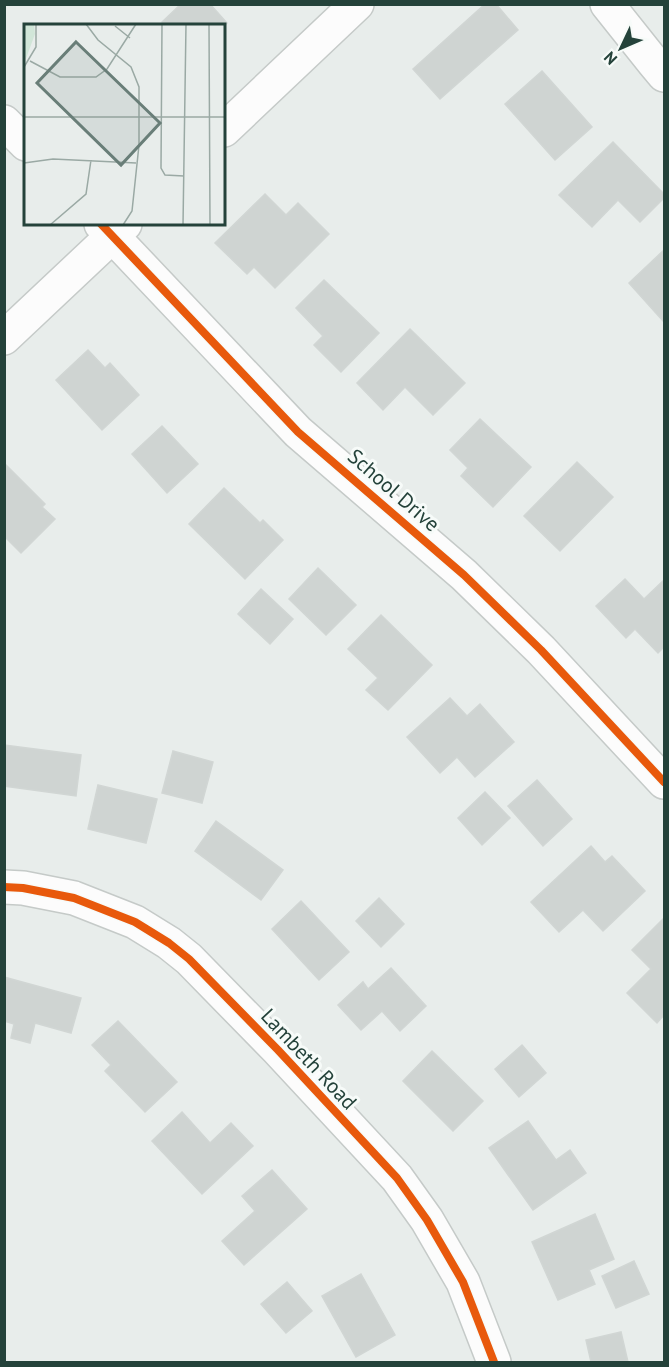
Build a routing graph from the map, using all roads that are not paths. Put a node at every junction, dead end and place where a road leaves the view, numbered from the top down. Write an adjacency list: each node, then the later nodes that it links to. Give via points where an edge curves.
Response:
1 (357, 4): 5 (street)
2 (607, 4): 3 (street)
3 (664, 75)
4 (4, 122): 6 (street)
5 (225, 129)
6 (24, 142)
7 (113, 227): 8 (street); 9 (street, School Drive, via 298,432 464,576 541,650)
8 (4, 338)
9 (664, 782)
10 (4, 887): 11 (street, Lambeth Road, via 74,898 135,922 189,959 397,1178 463,1282)
11 (494, 1362)

